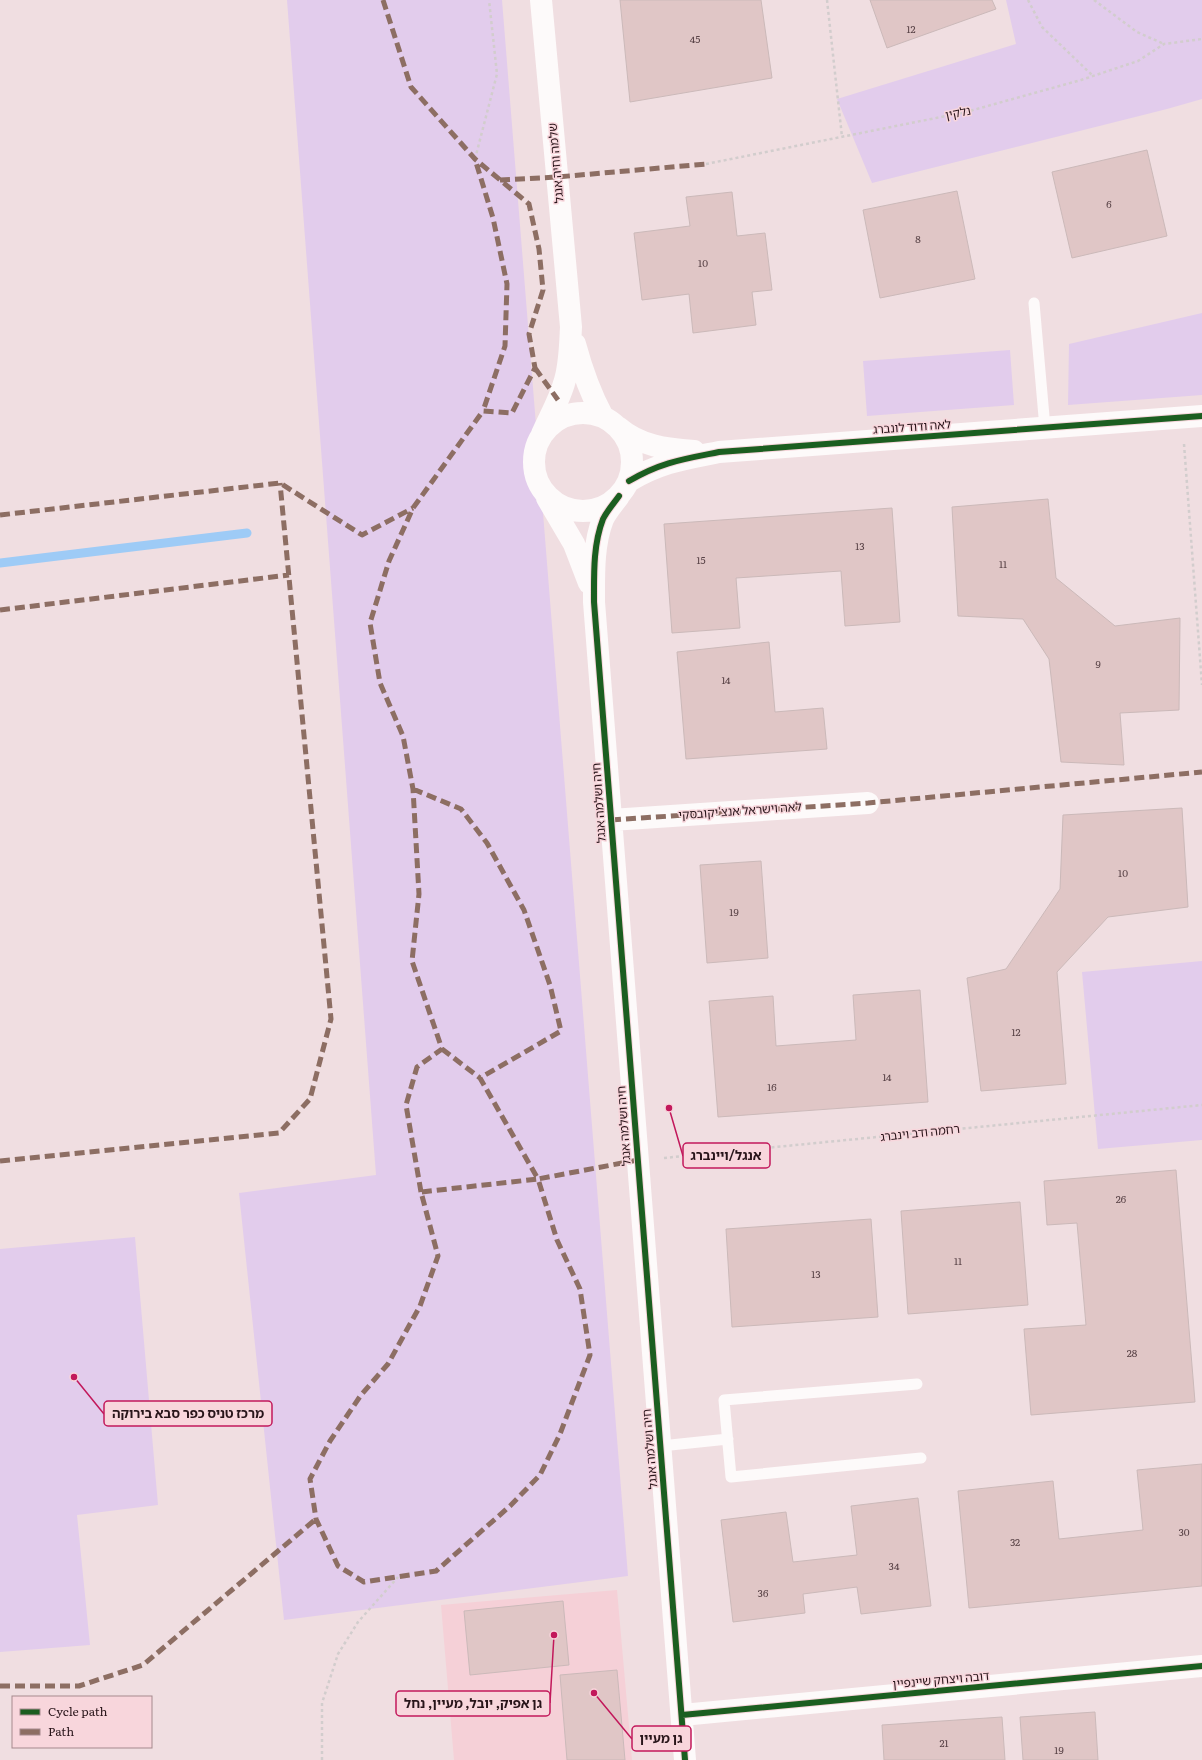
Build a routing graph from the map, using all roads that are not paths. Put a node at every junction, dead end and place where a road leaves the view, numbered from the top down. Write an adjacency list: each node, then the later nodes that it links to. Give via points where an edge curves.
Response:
1 (541, 0): 3 (street, שלמה וחיה אנגל)
2 (1034, 302): 6 (lane)
3 (571, 327): 5 (street, שלמה וחיה אנגל, via 582,373 591,395); 7 (street, שלמה וחיה אנגל, via 566,378)
4 (1192, 417): 6 (street, לאה ודוד לונברג)
5 (609, 421): 7 (street, via 586,412 569,414 554,422); 8 (street, לאה ודוד לונברג, via 628,435 658,447); 9 (street, via 626,439 632,455 632,464)
6 (1045, 428): 8 (street, לאה ודוד לונברג)
7 (542, 434): 10 (street, via 534,450 533,464 537,481)
8 (719, 452): 9 (street, לאה ודוד לונברג, via 666,463 648,470)
9 (624, 488): 10 (street, via 606,506 590,512 576,512 560,506); 11 (street, חיה ושלמה אנגל, via 604,518 597,539)
10 (546, 496): 11 (street, חיה ושלמה אנגל, via 574,544)
11 (594, 602): 13 (street, חיה ושלמה אנגל)
12 (868, 803): 13 (street, לאה וישראל אנצ'יקובסקי)
13 (611, 820): 16 (street, חיה ושלמה אנגל)
14 (917, 1384): 15 (lane, via 724,1400)
15 (728, 1439): 16 (lane); 17 (lane, via 731,1478)
16 (661, 1446): 19 (street, חיה ושלמה אנגל)
17 (921, 1458)
18 (1202, 1666): 19 (street, דובה ויצחק שיינפיין)
19 (682, 1715): 20 (street, חיה ושלמה אנגל)
20 (685, 1760)

